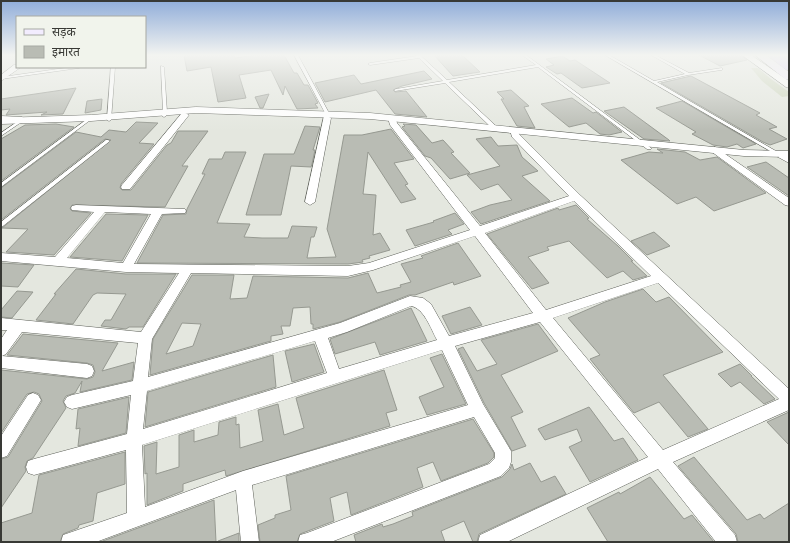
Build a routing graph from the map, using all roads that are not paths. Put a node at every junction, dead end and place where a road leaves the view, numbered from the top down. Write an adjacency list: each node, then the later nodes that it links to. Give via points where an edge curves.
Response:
1 (112, 80): 16 (lane)
2 (163, 80): 12 (lane)
3 (309, 80): 14 (lane)
4 (451, 80): 8 (lane)
5 (558, 80): 26 (lane)
6 (650, 80): 9 (lane)
7 (660, 80): 9 (lane)
8 (447, 81): 10 (lane); 22 (lane)
9 (653, 82): 28 (lane)
10 (396, 90)
11 (240, 113): 12 (street); 13 (street); 14 (street)
12 (165, 114): 13 (street); 16 (street)
13 (185, 115): 30 (street)
14 (327, 116): 17 (street); 32 (street)
15 (1, 118): 19 (street)
16 (110, 118): 19 (street); 20 (street)
17 (393, 120): 22 (street); 23 (street); 39 (street)
18 (1, 121): 19 (street)
19 (18, 121): 20 (street); 21 (street); 24 (lane)
20 (87, 121): 29 (lane)
21 (1, 126)
22 (496, 129): 23 (street)
23 (514, 133): 26 (street); 31 (street)
24 (1, 135)
25 (108, 141): 38 (lane)
26 (646, 146): 27 (street)
27 (718, 152): 28 (street); 33 (street)
28 (786, 156)
29 (1, 185)
30 (126, 188)
31 (576, 196): 39 (street); 44 (street)
32 (310, 202)
33 (789, 203)
34 (76, 208): 35 (street)
35 (101, 210): 36 (street); 41 (street)
36 (158, 211): 37 (street); 42 (street)
37 (181, 211)
38 (1, 225)
39 (478, 231): 43 (street, via 353,270); 45 (street)
40 (1, 257): 41 (street)
41 (57, 262): 42 (street)
42 (126, 268): 43 (street)
43 (188, 269): 49 (street)
44 (662, 277): 45 (street); 57 (street)
45 (543, 316): 50 (street); 62 (street)
46 (1, 324): 47 (street)
47 (18, 326): 49 (street); 51 (street)
48 (320, 335): 50 (street, via 410,301 418,302 426,308); 54 (street); 55 (street)
49 (144, 338): 55 (street)
50 (446, 343): 54 (street); 59 (street)
51 (1, 350)
52 (1, 362): 53 (street)
53 (87, 371)
54 (335, 377): 60 (street)
55 (136, 387): 58 (street); 60 (street)
56 (33, 400): 61 (street)
57 (789, 401): 62 (street)
58 (72, 402)
59 (478, 408): 64 (street); 68 (street, via 503,450 503,462 495,470)
60 (134, 440): 63 (street); 65 (street)
61 (1, 450)
62 (660, 460): 69 (street); 70 (street)
63 (34, 467)
64 (243, 479): 65 (street); 67 (street)
65 (136, 520): 66 (street)
66 (70, 542)
67 (250, 542)
68 (306, 542)
69 (487, 542)
70 (728, 542)

